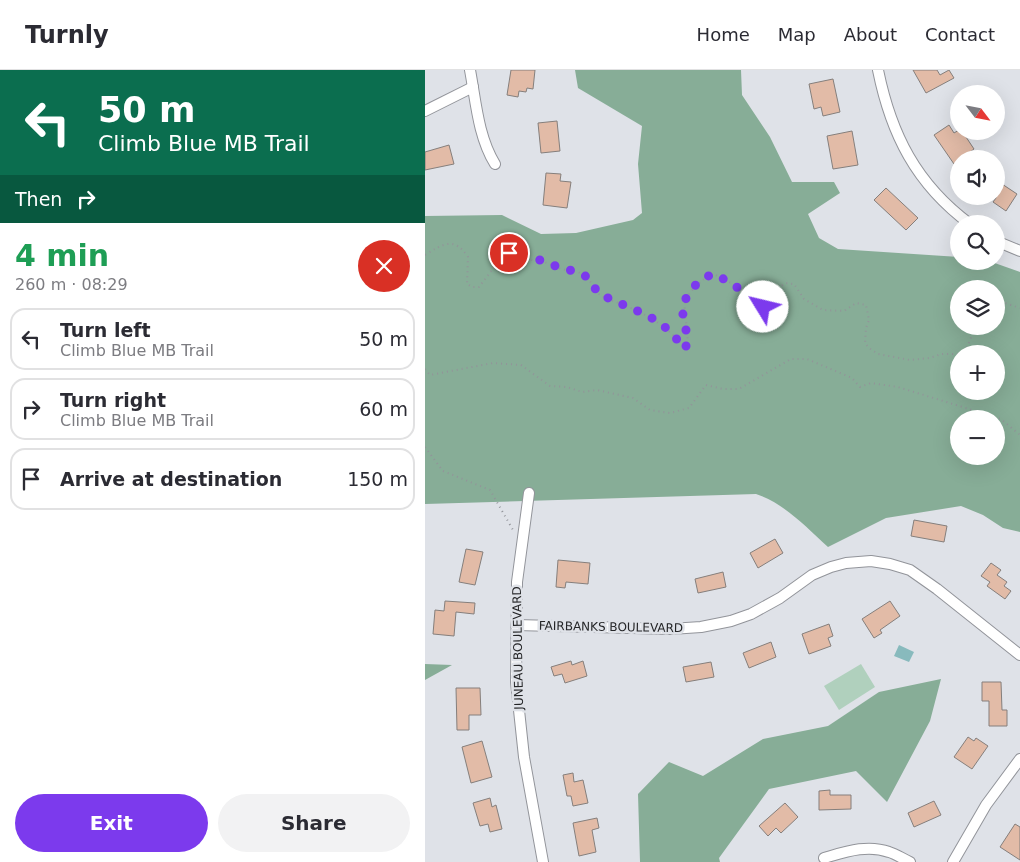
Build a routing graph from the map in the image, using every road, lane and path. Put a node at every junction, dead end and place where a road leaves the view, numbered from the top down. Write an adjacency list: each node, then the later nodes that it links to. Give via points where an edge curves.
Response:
1 (470, 70): 3 (street)
2 (878, 70): 6 (street, via 891,120 904,149 921,176)
3 (473, 87): 4 (street); 5 (street, via 483,139)
4 (425, 111)
5 (495, 164)
6 (959, 215)
7 (1005, 245): 8 (street)
8 (1020, 251)
9 (425, 255): 12 (path, via 449,243 456,244 468,257 467,284 473,287 479,287 501,258 509,253 578,272 587,277 605,298 644,314 669,330 685,349 683,307 693,288 706,276 714,274 744,293 753,308 763,307 786,283 794,284 804,299 823,310 844,311 856,303 866,305 869,320 865,328 865,343 878,354 910,360)
10 (1005, 303): 11 (path)
11 (1020, 308)
12 (950, 354)
13 (425, 369): 14 (path, via 429,375 493,363 521,365 550,386 582,392 597,390 633,398 650,410 670,413 689,408 706,385 739,389 791,359 807,358 852,378 860,387 871,383 898,387 1001,419)
14 (1020, 435)
15 (425, 447): 17 (path, via 443,471 490,490)
16 (529, 493): 17 (street, JUNEAU BOULEVARD)
17 (521, 543): 18 (street, JUNEAU BOULEVARD)
18 (516, 625): 19 (street, FAIRBANKS BOULEVARD, via 701,627 751,614 831,567 871,561 910,570); 22 (street, JUNEAU BOULEVARD, via 516,682 523,757)
19 (1020, 655)
20 (1020, 758): 24 (street)
21 (824, 858): 23 (street, via 853,850 878,849)
22 (543, 862)
23 (910, 862)
24 (953, 862)

